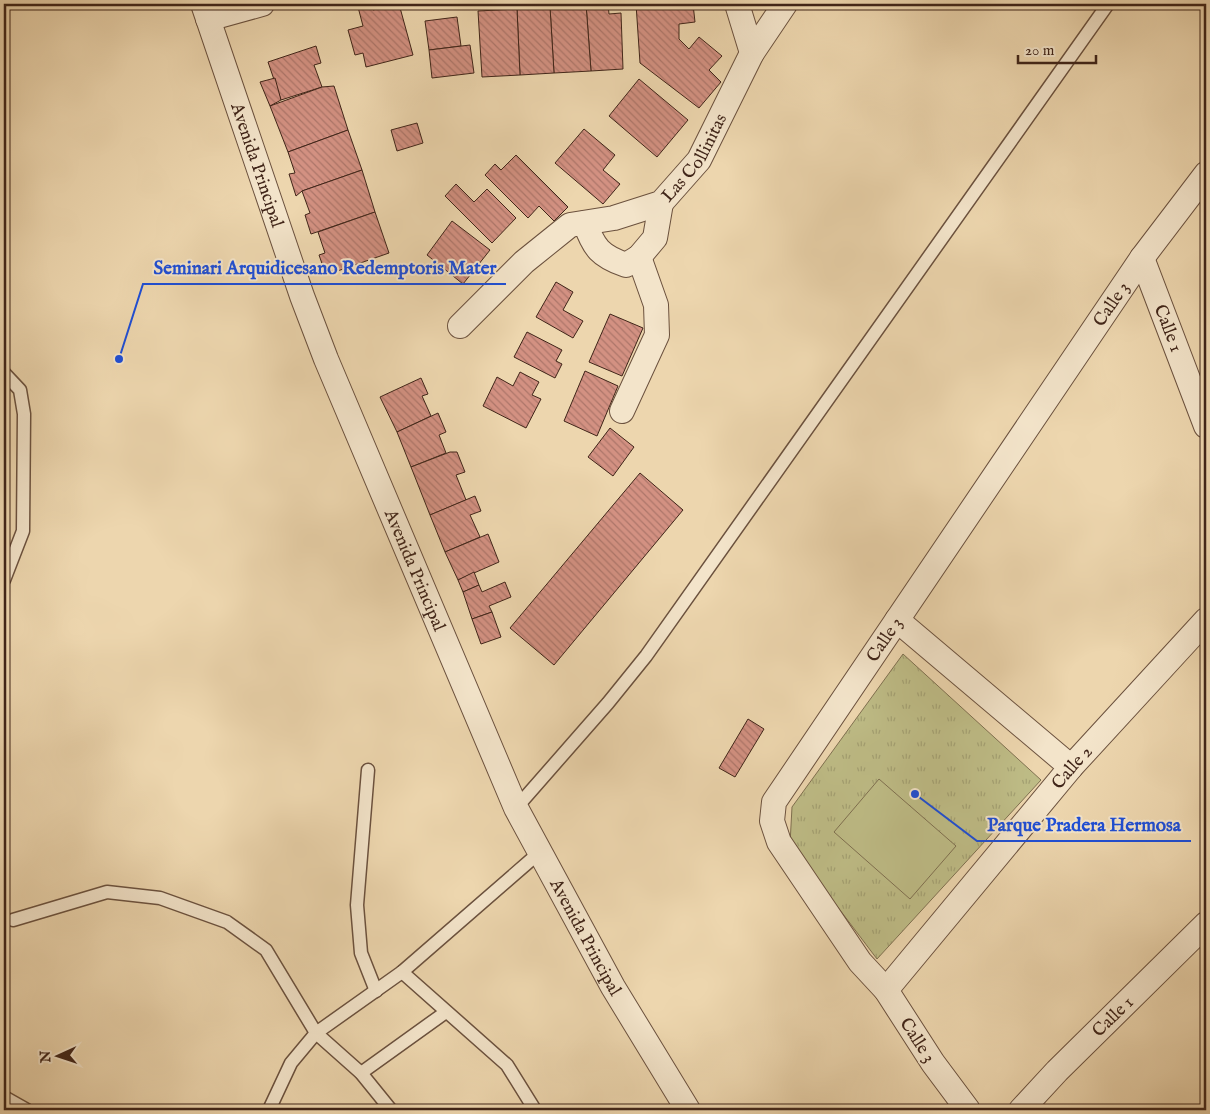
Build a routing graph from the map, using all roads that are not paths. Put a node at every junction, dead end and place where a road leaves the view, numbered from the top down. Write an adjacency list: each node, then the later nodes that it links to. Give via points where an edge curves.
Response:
1 (262, 4): 5 (street)
2 (737, 4): 6 (street)
3 (786, 4): 6 (street, Las Collinitas)
4 (1108, 4): 21 (lane, via 646,656)
5 (205, 11): 21 (street, Avenida Principal, via 312,323)
6 (752, 53): 8 (street, Las Collinitas, via 699,160)
7 (1206, 174): 11 (street, Calle 3)
8 (661, 203): 9 (street, Las Collinitas, via 614,218); 10 (street, via 655,238)
9 (585, 223): 10 (street, via 592,242 608,258 626,264); 12 (street, Las Collinitas, via 570,225 524,262)
10 (639, 257): 14 (street, via 656,305 657,336)
11 (1142, 258): 15 (street, Calle 1); 17 (street, Calle 3)
12 (460, 326)
13 (4, 373): 16 (lane, via 20,390 24,414 23,531)
14 (622, 411)
15 (1206, 426)
16 (4, 580)
17 (897, 620): 19 (street); 26 (street, Calle 3, via 774,802 772,821 779,842 860,962)
18 (1206, 620): 19 (street, Calle 2)
19 (1071, 767): 26 (street, Calle 2)
20 (368, 770): 27 (lane, via 357,904 361,953)
21 (516, 808): 22 (street, Avenida Principal)
22 (540, 852): 25 (lane); 36 (street, Avenida Principal, via 613,987)
23 (13, 920): 29 (lane, via 106,892 160,898 227,922 266,950)
24 (1206, 924): 38 (street, Calle 1)
25 (402, 972): 27 (lane); 28 (lane)
26 (886, 990): 37 (street, Calle 3)
27 (376, 991): 29 (lane)
28 (446, 1012): 30 (lane); 35 (lane, via 507,1066)
29 (316, 1032): 30 (lane); 33 (lane, via 291,1063)
30 (361, 1073): 34 (lane)
31 (4, 1097): 32 (lane)
32 (27, 1110)
33 (269, 1110)
34 (391, 1110)
35 (535, 1110)
36 (688, 1110)
37 (968, 1110)
38 (1021, 1110)

